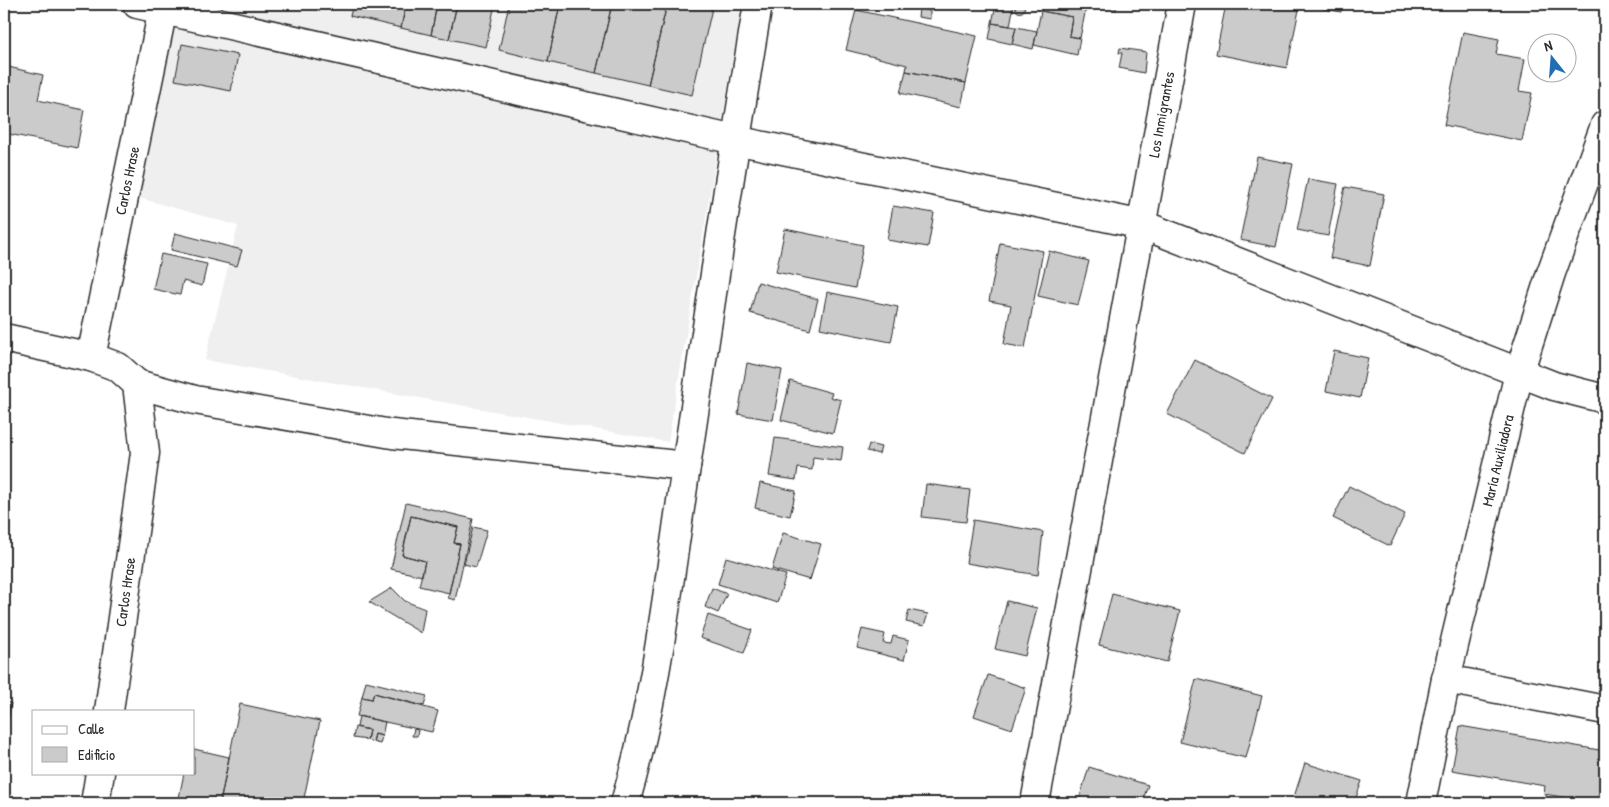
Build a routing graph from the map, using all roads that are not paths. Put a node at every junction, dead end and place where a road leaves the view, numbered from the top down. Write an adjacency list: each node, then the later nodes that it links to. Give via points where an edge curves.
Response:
1 (758, 4): 5 (street)
2 (1182, 4): 6 (street, Los Inmigrantes)
3 (154, 6): 5 (street); 8 (street, Carlos Hrase)
4 (1605, 125): 9 (street, María Auxiliadora, via 1551,273)
5 (735, 140): 6 (street); 12 (street)
6 (1143, 225): 9 (street); 19 (street, Los Inmigrantes)
7 (4, 338): 8 (street)
8 (91, 357): 10 (street, via 118,367)
9 (1519, 373): 11 (street); 13 (street, María Auxiliadora)
10 (137, 384): 12 (street, via 195,400 392,434); 14 (street, Carlos Hrase, via 145,453)
11 (1605, 399)
12 (686, 466): 18 (street, via 661,640)
13 (1446, 679): 15 (street); 20 (street, María Auxiliadora)
14 (108, 710)
15 (1605, 710)
16 (100, 774): 17 (street)
17 (95, 803)
18 (625, 803)
19 (1035, 803)
20 (1420, 803)

